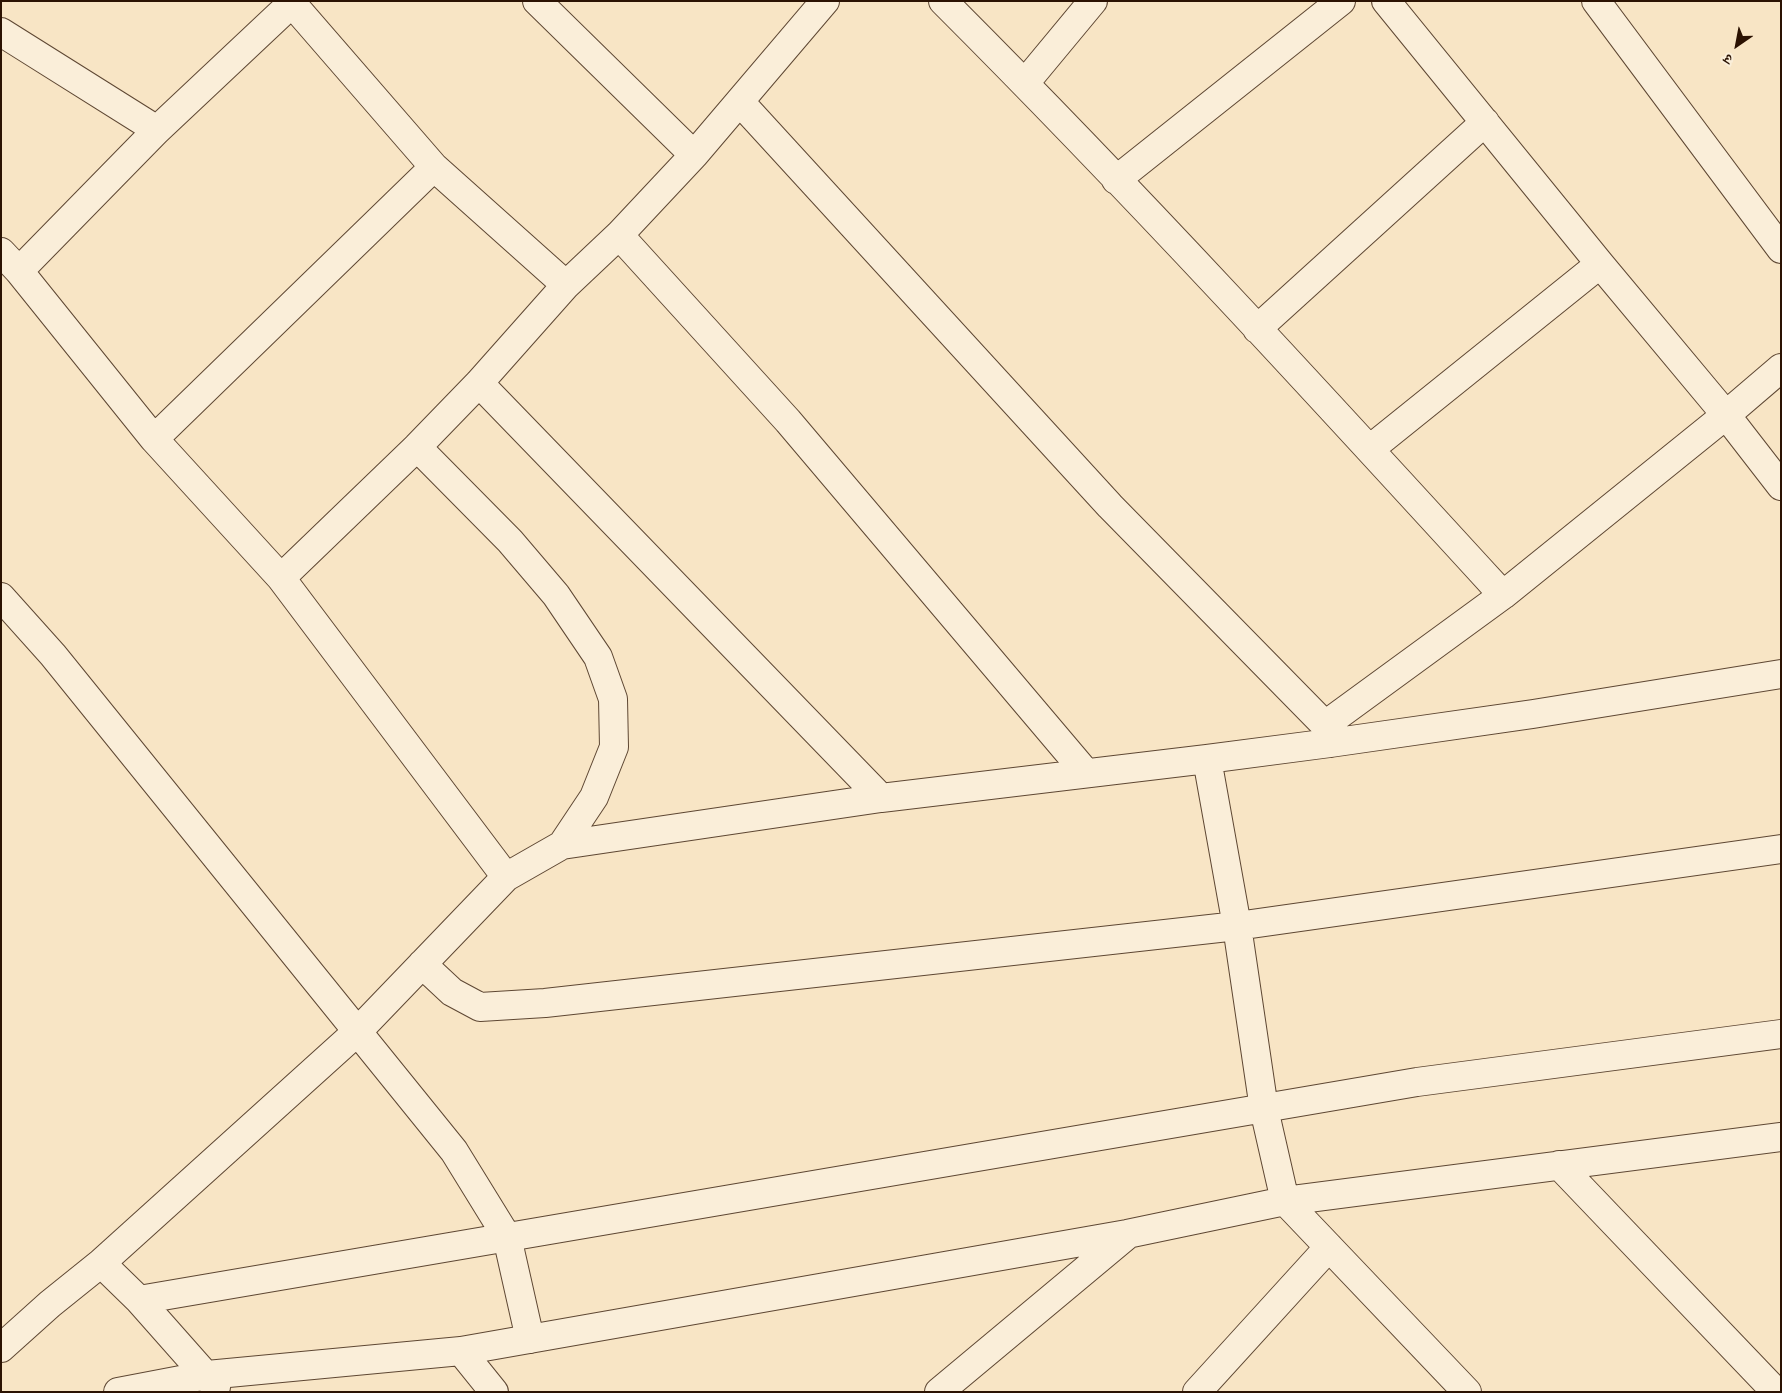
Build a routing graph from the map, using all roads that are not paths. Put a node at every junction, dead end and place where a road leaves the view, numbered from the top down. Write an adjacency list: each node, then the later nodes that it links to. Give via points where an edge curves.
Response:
1 (538, 1): 14 (street)
2 (825, 1): 11 (street)
3 (943, 1): 10 (street)
4 (1094, 1): 10 (street)
5 (1341, 1): 16 (street)
6 (1386, 1): 12 (street)
7 (1596, 1): 18 (street)
8 (291, 2): 13 (street); 15 (street)
9 (1, 32): 13 (street)
10 (1025, 83): 16 (street)
11 (740, 102): 14 (street); 34 (street, via 1110,506)
12 (1485, 122): 20 (street); 22 (street)
13 (157, 130): 19 (street)
14 (694, 155): 17 (street)
15 (434, 167): 21 (street); 26 (street)
16 (1116, 180): 22 (street)
17 (619, 235): 21 (street); 36 (street, via 788,420)
18 (1781, 248)
19 (10, 262): 26 (street)
20 (1600, 264): 25 (street); 28 (street)
21 (566, 286): 24 (street)
22 (1257, 329): 28 (street)
23 (1781, 368): 25 (street)
24 (479, 383): 27 (street); 37 (street)
25 (1726, 414): 29 (street); 31 (street)
26 (154, 439): 30 (street)
27 (417, 447): 30 (street); 38 (street, via 516,548 556,595 598,657 613,700 614,746 594,797)
28 (1370, 449): 31 (street)
29 (1781, 486)
30 (281, 578): 40 (street)
31 (1503, 594): 34 (street)
32 (1, 597): 43 (street, via 53,656)
33 (1781, 674): 34 (street, via 1533,714)
34 (1327, 734): 35 (street)
35 (1207, 759): 36 (street); 41 (street)
36 (1086, 773): 37 (street)
37 (881, 798): 38 (street)
38 (562, 845): 40 (street)
39 (1781, 849): 41 (street)
40 (506, 877): 42 (street)
41 (1237, 926): 42 (street, via 545,1003 480,1007 452,992); 45 (street)
42 (422, 964): 43 (street)
43 (358, 1030): 50 (street, via 454,1151); 52 (street)
44 (1781, 1034): 45 (street, via 1416,1082)
45 (1264, 1109): 48 (street); 50 (street)
46 (1781, 1137): 47 (street)
47 (1559, 1165): 48 (street); 63 (street)
48 (1285, 1201): 49 (street); 51 (street)
49 (1127, 1234): 54 (street); 60 (street)
50 (507, 1237): 53 (street); 54 (street)
51 (1329, 1247): 61 (street); 62 (street)
52 (101, 1263): 53 (street); 55 (street)
53 (139, 1300): 57 (street)
54 (530, 1339): 56 (street)
55 (1, 1348)
56 (460, 1351): 57 (street); 59 (street)
57 (213, 1384): 58 (street)
58 (118, 1392)
59 (494, 1392)
60 (938, 1392)
61 (1197, 1392)
62 (1468, 1392)
63 (1776, 1392)

